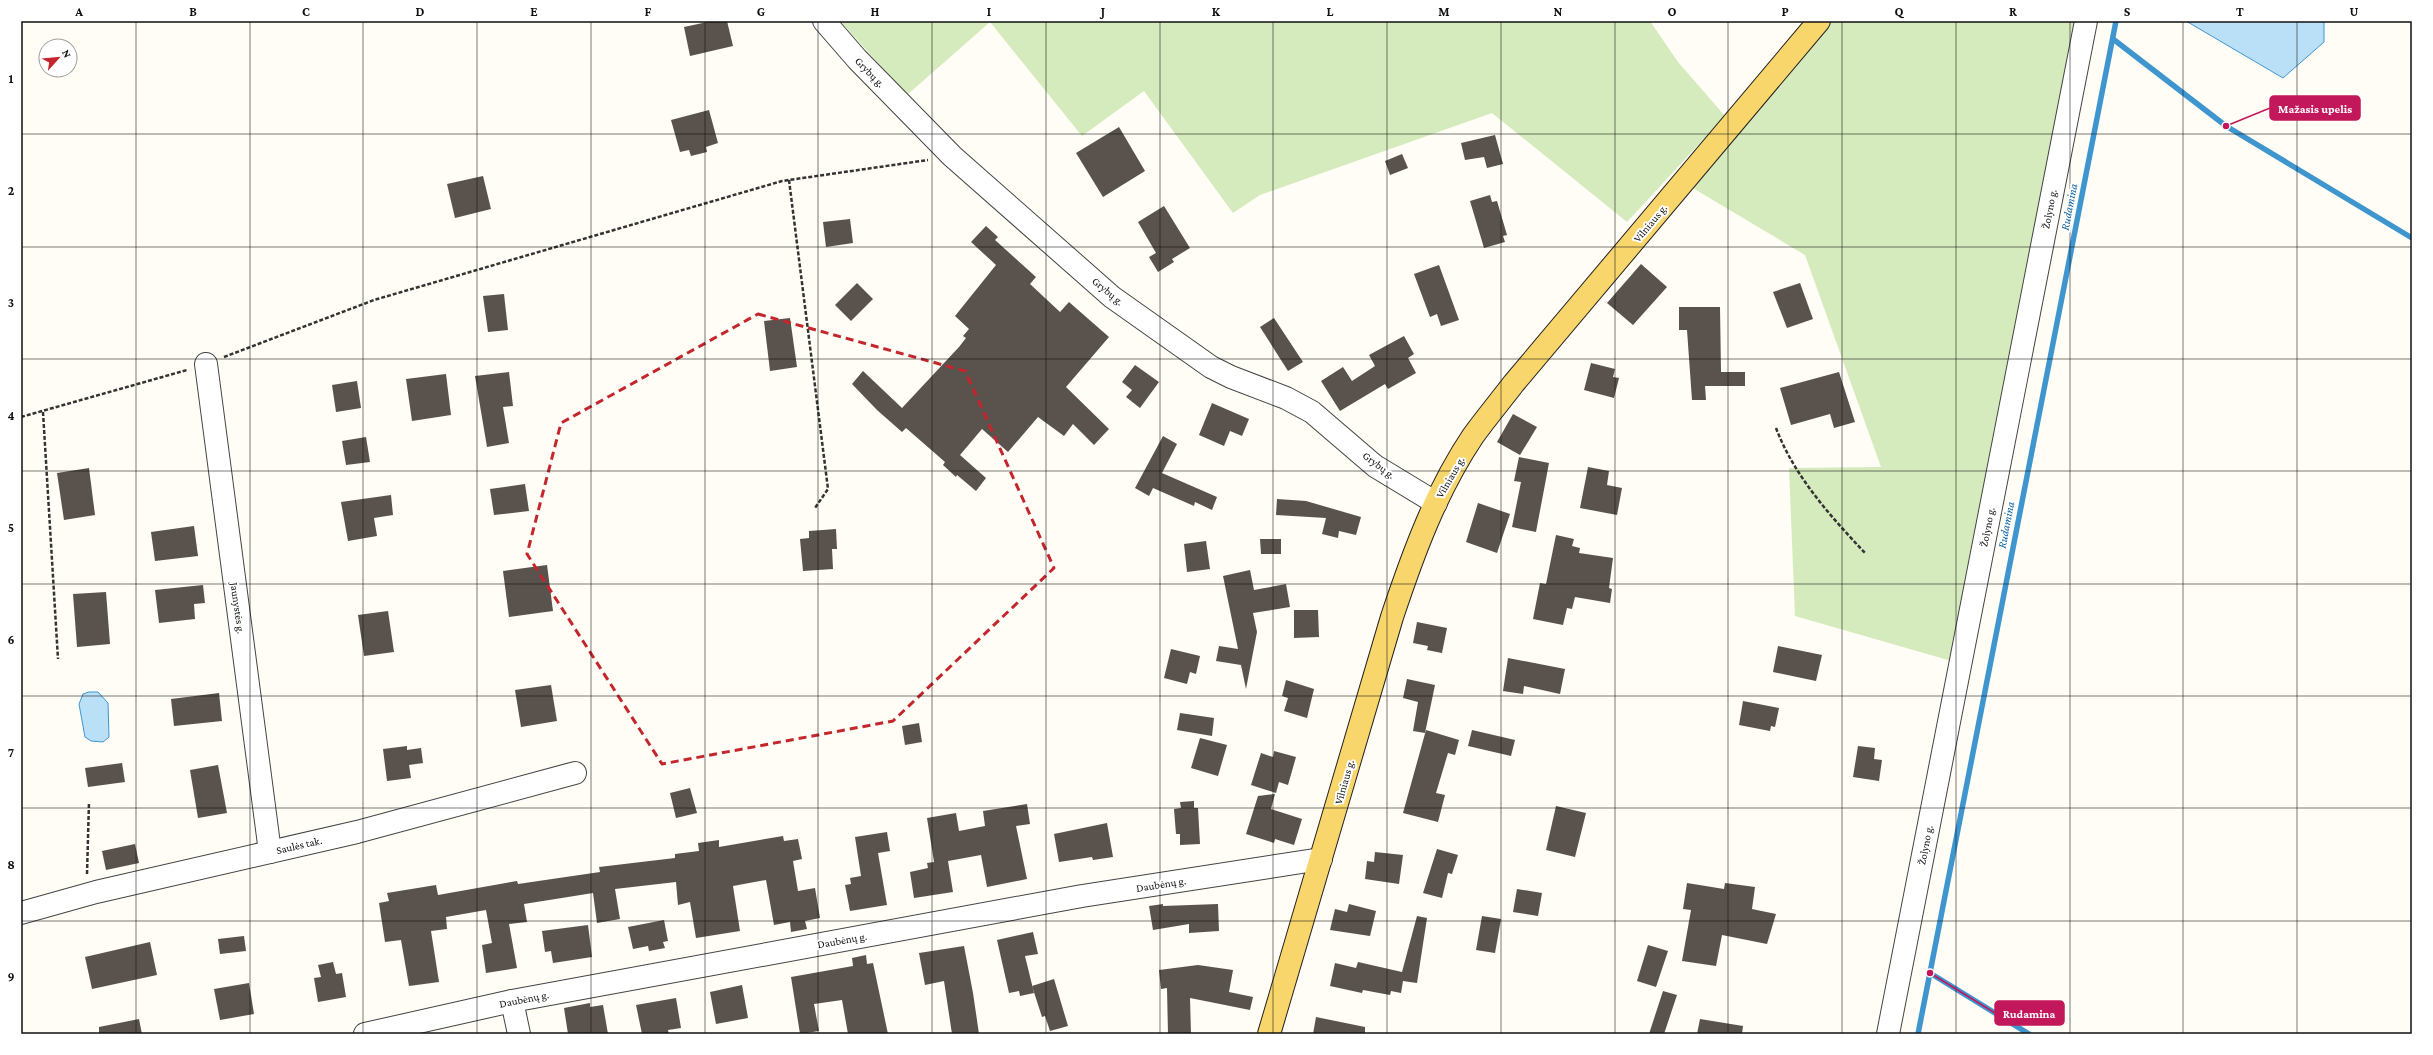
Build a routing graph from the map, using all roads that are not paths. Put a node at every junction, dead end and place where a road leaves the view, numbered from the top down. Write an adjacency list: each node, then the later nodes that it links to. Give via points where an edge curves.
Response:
1 (824, 21): 5 (street, Grybų g., via 952,156 1112,297 1211,366 1312,412 1375,466)
2 (1819, 21): 5 (main road, Vilniaus g., via 1514,383 1473,436)
3 (2086, 21): 14 (street, Žolyno g.)
4 (206, 364): 7 (street, Jaunystės g.)
5 (1436, 503): 8 (main road, Vilniaus g., via 1413,555 1392,617)
6 (575, 773): 7 (street, Saulės tak., via 356,832)
7 (270, 852): 9 (street, Saulės tak., via 86,894)
8 (1321, 859): 10 (street, Daubėnų g., via 1082,896); 13 (main road, Vilniaus g.)
9 (21, 913)
10 (512, 1001): 11 (street, Daubėnų g.); 12 (street)
11 (365, 1034)
12 (519, 1034)
13 (1269, 1034)
14 (1888, 1034)

